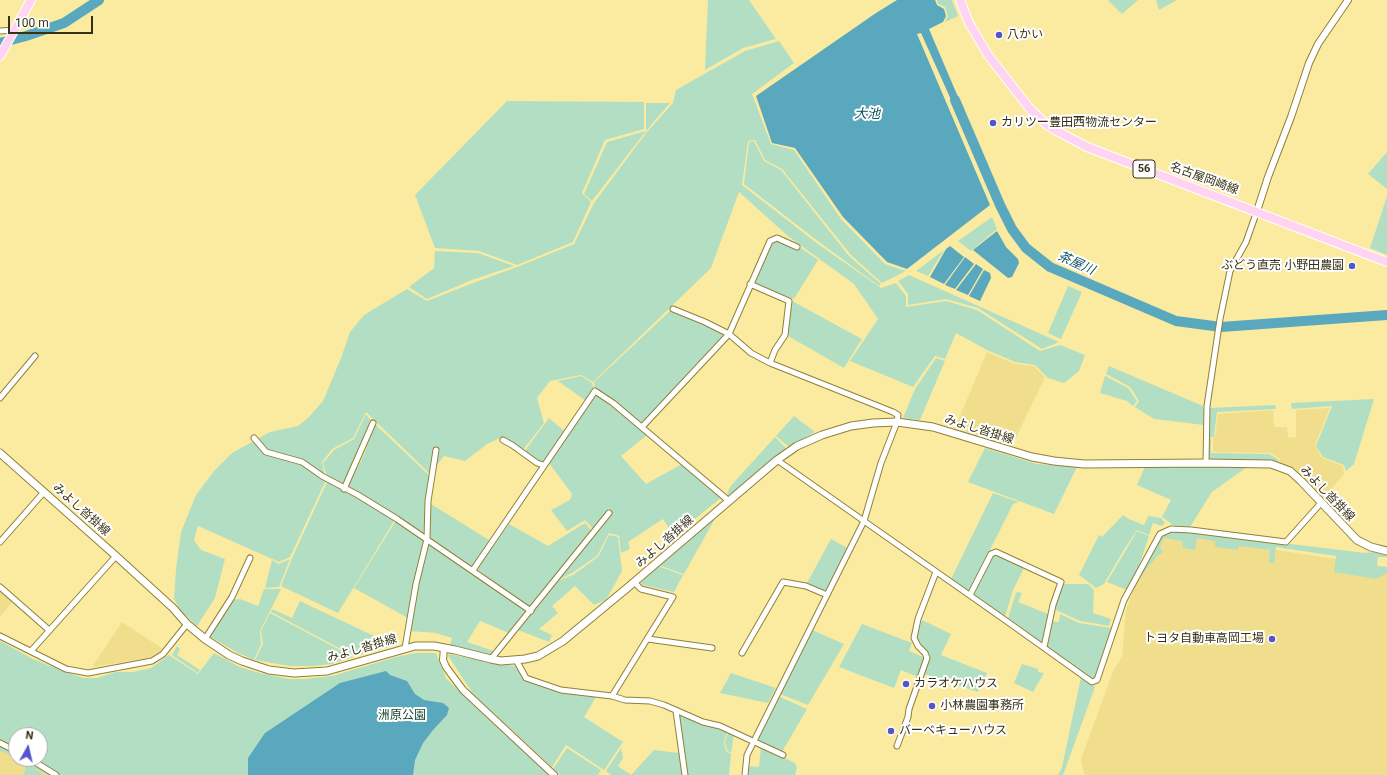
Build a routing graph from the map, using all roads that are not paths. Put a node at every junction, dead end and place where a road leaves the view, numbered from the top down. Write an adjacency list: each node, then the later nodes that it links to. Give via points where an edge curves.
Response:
1 (31, 0): 4 (main road)
2 (960, 0): 7 (main road, 名古屋岡崎線 / 56, via 969,23 988,55 1030,109 1047,125 1087,147)
3 (1348, 0): 7 (street, via 1318,44 1309,63)
4 (16, 30): 5 (street); 6 (main road)
5 (0, 31)
6 (2, 53)
7 (1257, 211): 9 (main road, 名古屋岡崎線 / 56); 24 (street, via 1246,242 1230,271 1220,319 1207,406)
8 (797, 247): 10 (street, via 777,238 770,241)
9 (1387, 262)
10 (750, 284): 12 (street); 14 (street, via 790,300 785,335)
11 (673, 309): 12 (street)
12 (729, 334): 14 (street, via 751,353); 18 (street)
13 (36, 356): 15 (street)
14 (770, 363): 16 (street, via 893,412 898,416)
15 (0, 398)
16 (897, 422): 23 (main road, みよし沓掛線, via 873,422 822,435 797,446); 24 (main road, みよし沓掛線, via 932,428 1032,458 1054,461 1084,464); 31 (street, via 881,463)
17 (373, 423): 26 (street)
18 (642, 427): 25 (street, via 595,390); 28 (street)
19 (254, 438): 26 (street, via 266,452 302,462)
20 (503, 440): 25 (street)
21 (436, 450): 32 (street, via 428,501)
22 (0, 453): 27 (main road, みよし沓掛線)
23 (777, 460): 28 (main road, みよし沓掛線); 31 (street)
24 (1206, 463): 29 (main road, みよし沓掛線, via 1256,463 1280,467 1290,471)
25 (543, 466): 37 (street)
26 (344, 489): 32 (street)
27 (44, 492): 33 (street); 35 (main road, みよし沓掛線)
28 (730, 500): 39 (main road, みよし沓掛線)
29 (1321, 503): 34 (main road, みよし沓掛線, via 1357,540); 49 (street, via 1286,542 1191,530 1170,529 1160,534 1124,600 1097,680 1092,682)
30 (609, 513): 43 (street)
31 (864, 521): 38 (street); 41 (street)
32 (427, 539): 37 (street); 50 (street)
33 (0, 542)
34 (1387, 551)
35 (116, 556): 44 (main road, みよし沓掛線); 45 (street)
36 (250, 558): 47 (street, via 232,597)
37 (473, 570): 43 (street)
38 (936, 572): 42 (street); 60 (street, via 918,619 914,638 927,658)
39 (634, 582): 48 (street, via 641,589 673,597); 56 (main road, みよし沓掛線, via 552,649 538,656)
40 (0, 587): 45 (street)
41 (827, 595): 54 (street, via 806,586 783,582); 59 (street)
42 (970, 595): 49 (street); 49 (street, via 991,554 996,552 1061,582)
43 (531, 611): 55 (street)
44 (187, 624): 47 (main road, みよし沓掛線); 53 (street, via 163,654 152,661 125,667 88,673 78,672 66,669)
45 (49, 630): 53 (street)
46 (0, 636): 53 (street)
47 (205, 639): 50 (main road, みよし沓掛線, via 229,656 242,661 269,670 294,673 327,671)
48 (648, 639): 52 (street); 57 (street)
49 (1044, 647)
50 (405, 648): 51 (main road, みよし沓掛線)
51 (444, 648): 55 (main road, みよし沓掛線); 64 (street, via 443,660 446,667 464,690)
52 (712, 648)
53 (31, 651)
54 (742, 653)
55 (491, 659): 56 (main road, みよし沓掛線)
56 (516, 660): 57 (street, via 526,678 561,690)
57 (612, 696): 58 (street, via 625,700 650,701)
58 (676, 711): 59 (street); 65 (street)
59 (753, 741): 61 (street); 66 (street, via 747,755)
60 (897, 746)
61 (783, 755)
62 (43, 767): 63 (street)
63 (56, 775)
64 (554, 775)
65 (685, 775)
66 (745, 775)

